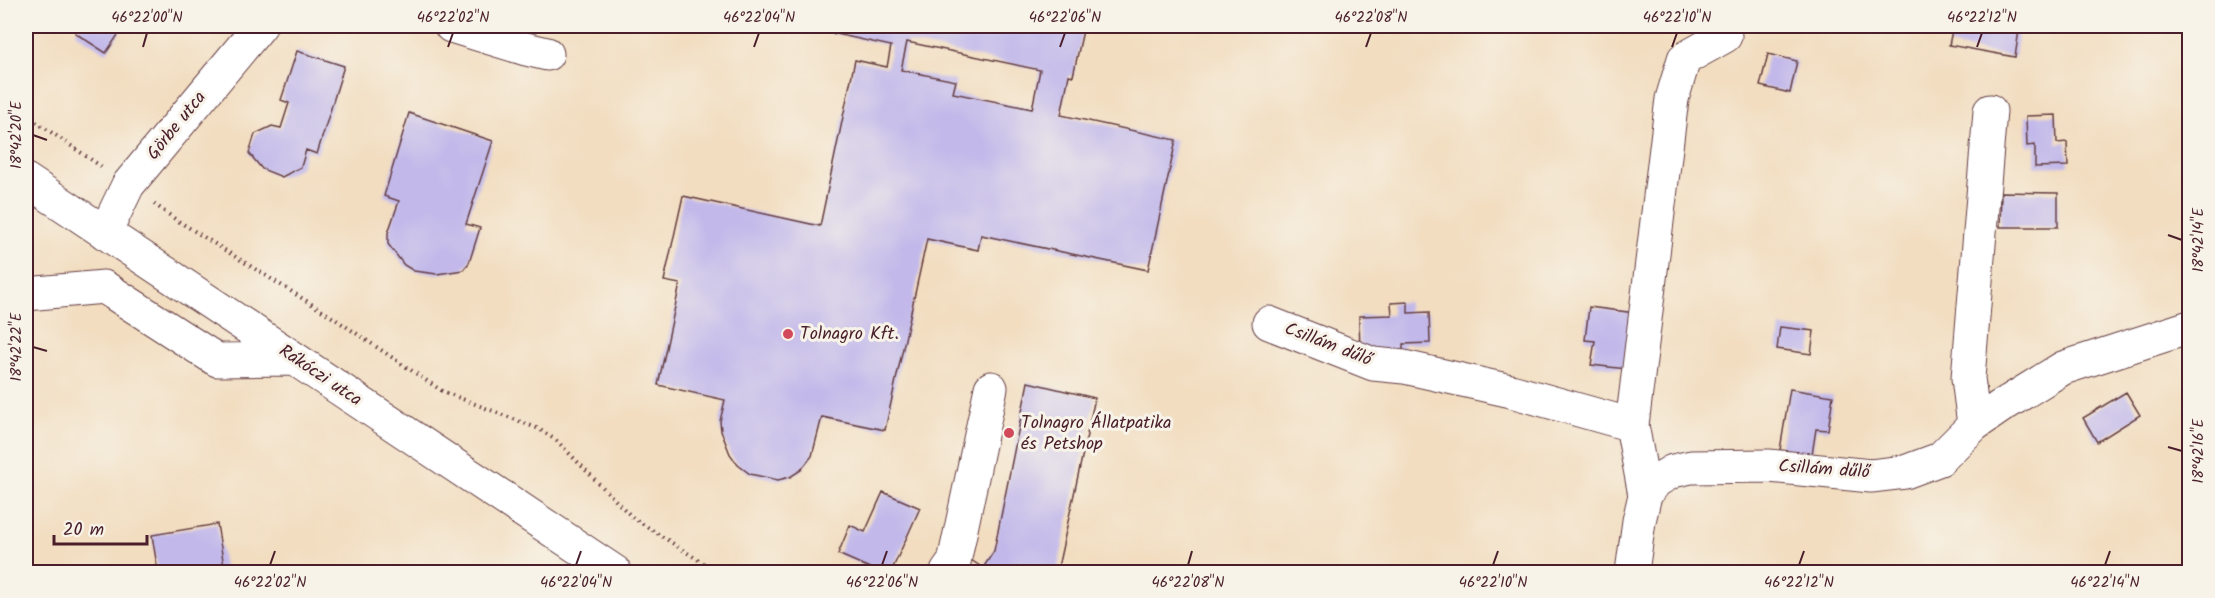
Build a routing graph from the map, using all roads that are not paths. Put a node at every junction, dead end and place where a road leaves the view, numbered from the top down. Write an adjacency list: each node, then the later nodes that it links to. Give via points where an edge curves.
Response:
1 (260, 26): 7 (street, Görbe utca, via 128,185)
2 (451, 26): 4 (street)
3 (1725, 36): 13 (street, via 1684,59 1672,99)
4 (547, 54)
5 (1990, 111): 14 (street, via 1968,378)
6 (26, 180): 7 (street, Rákóczi utca)
7 (105, 233): 11 (street, Rákóczi utca)
8 (26, 294): 11 (street, via 104,287 217,360)
9 (1269, 323): 13 (street, Csillám dűlő, via 1373,364 1404,367 1511,391)
10 (2190, 327): 14 (street, Csillám dűlő, via 2063,368)
11 (295, 359): 16 (street, Rákóczi utca)
12 (991, 388): 17 (street, via 954,562)
13 (1632, 425): 15 (street)
14 (1974, 425): 15 (street, Csillám dűlő, via 1940,459 1905,472 1871,476 1769,466 1690,466 1656,481)
15 (1645, 495): 18 (street)
16 (615, 573)
17 (947, 573)
18 (1632, 573)

